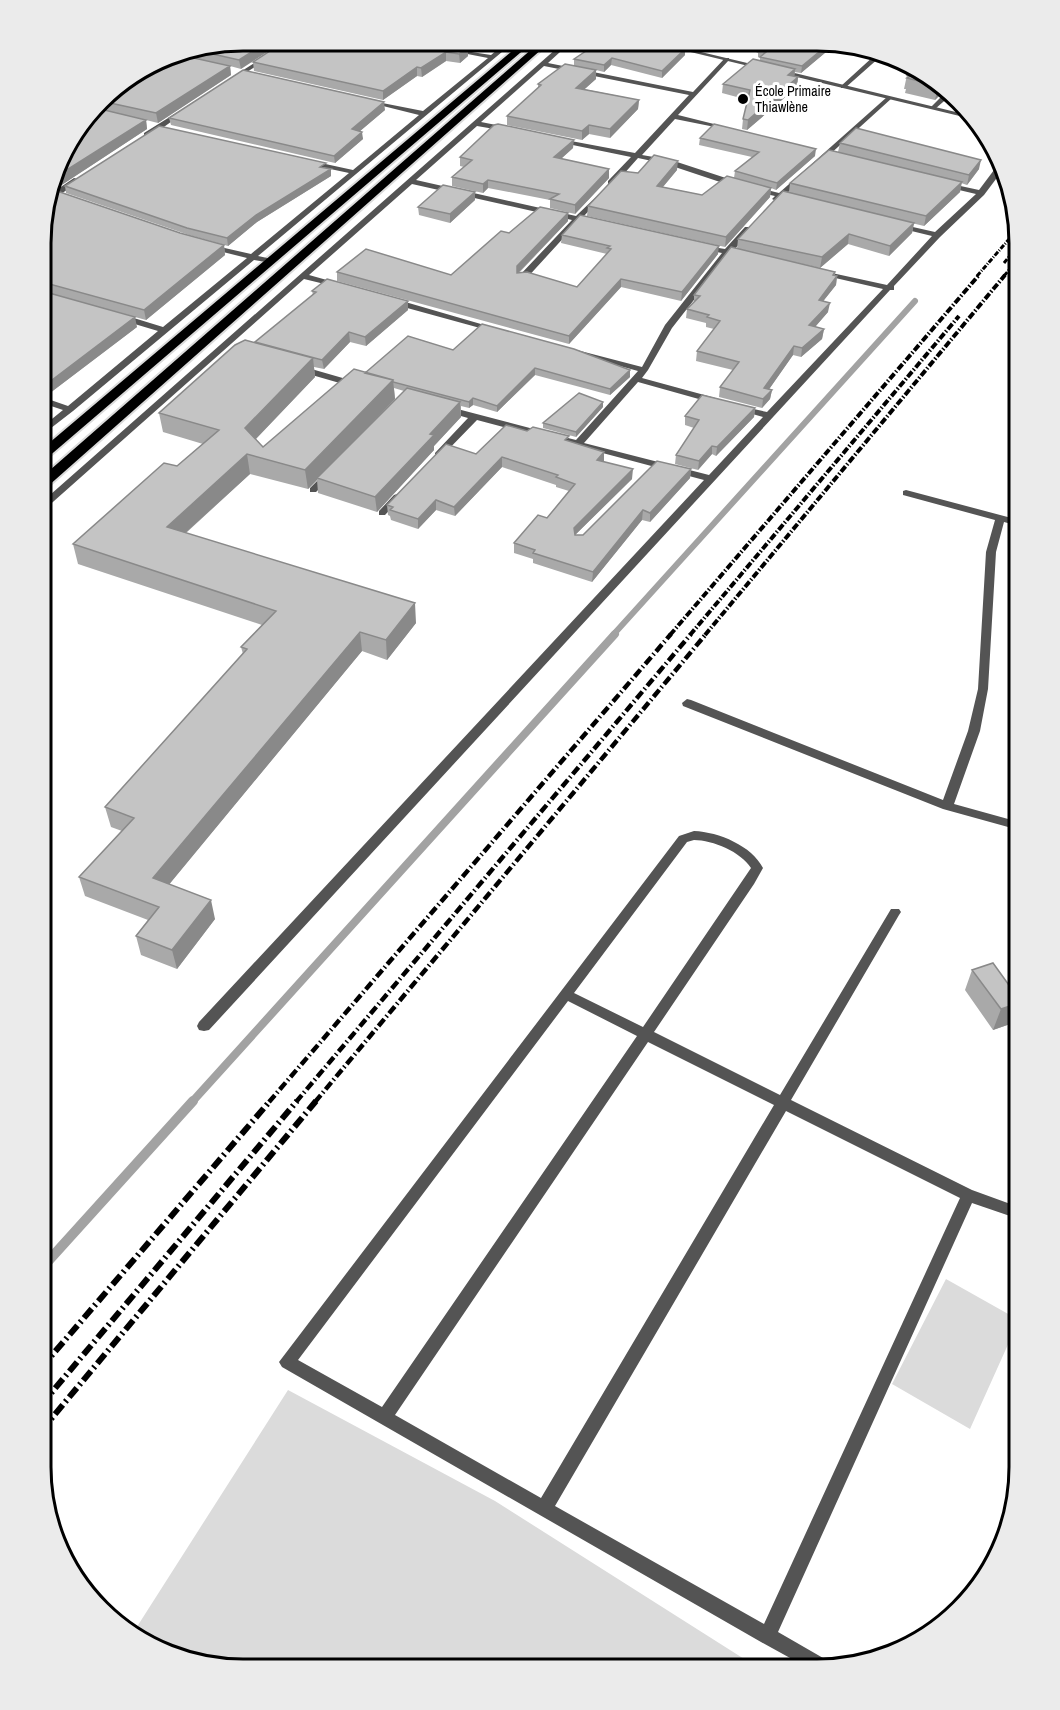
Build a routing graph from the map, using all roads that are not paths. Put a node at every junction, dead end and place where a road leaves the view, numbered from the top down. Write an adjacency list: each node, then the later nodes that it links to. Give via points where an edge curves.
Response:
1 (459, 51): 8 (street)
2 (500, 51): 8 (street)
3 (518, 51): 61 (highway)
4 (537, 51): 90 (highway)
5 (558, 51): 11 (street)
6 (692, 51): 9 (street)
7 (272, 53): 13 (street)
8 (493, 57): 23 (street)
9 (727, 59): 16 (street); 17 (street)
10 (873, 60): 16 (street)
11 (543, 64): 17 (street); 26 (street)
12 (232, 70): 13 (street)
13 (243, 72): 14 (street); 15 (street)
14 (254, 75)
15 (224, 85)
16 (843, 87): 19 (street)
17 (694, 94): 25 (street)
18 (357, 98): 23 (street)
19 (889, 98): 21 (street); 35 (street)
20 (943, 99): 21 (street)
21 (933, 108): 24 (street)
22 (186, 109): 28 (street)
23 (425, 114): 39 (street)
24 (959, 114)
25 (674, 116): 30 (street); 36 (street)
26 (474, 123): 31 (street); 42 (street)
27 (147, 125): 28 (street)
28 (158, 127): 29 (street); 33 (street)
29 (169, 130)
30 (732, 130)
31 (520, 132)
32 (544, 137): 36 (street)
33 (139, 140)
34 (813, 150): 35 (street)
35 (824, 153): 37 (street); 46 (street)
36 (636, 155): 46 (street); 51 (street)
37 (836, 156)
38 (304, 160): 39 (street)
39 (353, 172): 59 (street)
40 (996, 173): 45 (street)
41 (83, 176): 44 (street)
42 (410, 181): 51 (street); 63 (street)
43 (936, 181): 45 (street)
44 (59, 191)
45 (981, 193): 55 (street)
46 (779, 195): 49 (street); 50 (street)
47 (57, 197): 48 (street)
48 (65, 198)
49 (802, 201)
50 (772, 203)
51 (577, 219): 53 (street); 64 (street)
52 (757, 219): 58 (street)
53 (600, 224)
54 (892, 224): 55 (street)
55 (937, 235): 65 (street)
56 (196, 242): 59 (street)
57 (692, 244): 58 (street)
58 (727, 252): 60 (street); 75 (street, via 668,327)
59 (252, 256): 61 (street); 69 (street)
60 (750, 257)
61 (269, 261): 85 (highway)
62 (809, 270): 65 (street)
63 (304, 277): 66 (street); 71 (street)
64 (522, 278)
65 (891, 288): 81 (street)
66 (350, 289)
67 (384, 298): 70 (street)
68 (110, 314): 69 (street)
69 (163, 330): 80 (street)
70 (508, 332)
71 (222, 347): 73 (street); 95 (street)
72 (565, 348): 75 (street)
73 (233, 350)
74 (290, 366): 77 (street)
75 (644, 370): 76 (street)
76 (636, 379): 81 (street); 84 (street)
77 (370, 388)
78 (51, 403): 80 (street)
79 (435, 406): 82 (street)
80 (70, 409): 83 (street)
81 (770, 416): 91 (street)
82 (475, 417): 84 (street); 88 (street)
83 (51, 425)
84 (578, 444): 86 (street)
85 (51, 447)
86 (655, 464): 89 (street); 91 (street)
87 (338, 465): 93 (street)
88 (428, 465)
89 (647, 472)
90 (51, 476)
91 (711, 479): 104 (street)
92 (405, 489): 96 (street)
93 (313, 490)
94 (906, 493): 97 (street)
95 (51, 499)
96 (382, 513)
97 (1000, 518): 98 (street); 100 (street, via 992,552 983,689 974,731)
98 (1009, 520)
99 (687, 703): 100 (street)
100 (947, 806): 101 (street)
101 (1009, 823)
102 (895, 912): 106 (street)
103 (565, 994): 105 (street); 105 (street, via 683,839 701,836 746,853 756,861 757,868); 109 (street, via 287,1362)
104 (204, 1026)
105 (645, 1034): 106 (street); 109 (street)
106 (783, 1103): 107 (street); 110 (street)
107 (968, 1195): 108 (street); 111 (street)
108 (1009, 1210)
109 (384, 1418): 110 (street)
110 (544, 1509): 111 (street)
111 (767, 1636): 112 (street)
112 (808, 1659)

